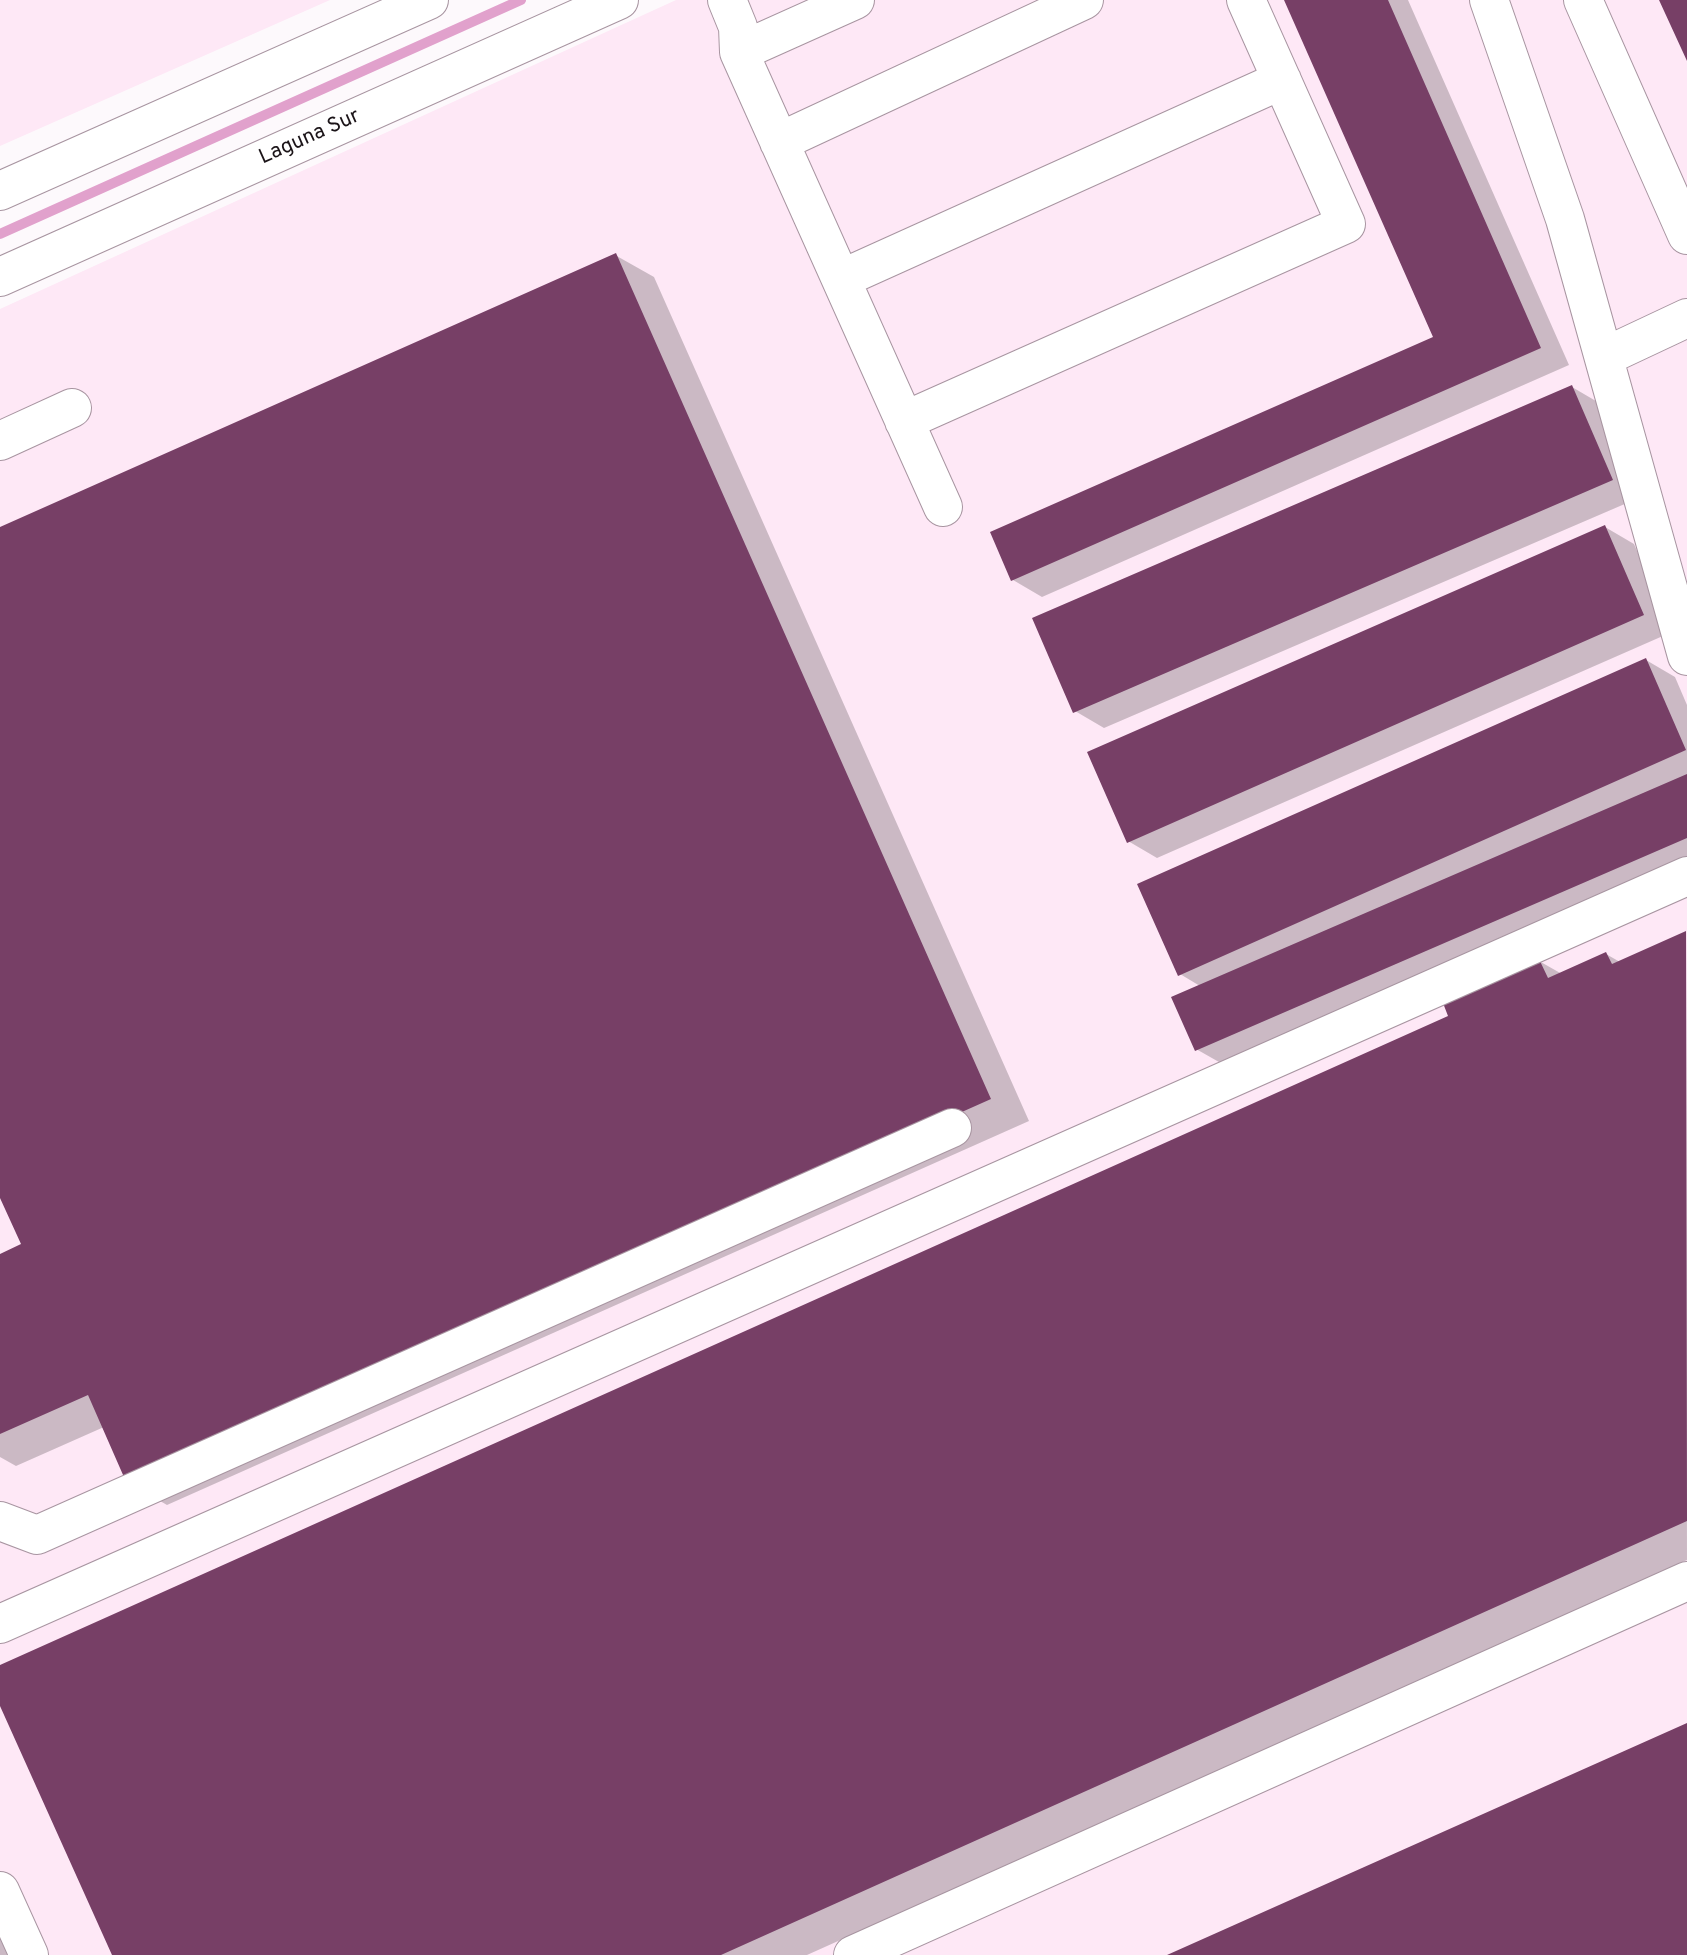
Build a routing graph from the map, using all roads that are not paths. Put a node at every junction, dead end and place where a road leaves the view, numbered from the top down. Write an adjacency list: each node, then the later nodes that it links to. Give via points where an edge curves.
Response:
1 (429, 0): 12 (street)
2 (619, 0): 14 (street, Laguna Sur)
3 (727, 0): 9 (street, via 738,27)
4 (855, 0): 9 (street)
5 (1084, 0): 11 (street)
6 (1246, 0): 10 (street)
7 (1489, 0): 17 (street, via 1565,219)
8 (1583, 0): 13 (street)
9 (739, 52): 11 (street)
10 (1282, 80): 15 (street); 19 (street, via 1346,223)
11 (779, 142): 15 (street)
12 (0, 191)
13 (1687, 235)
14 (0, 277)
15 (841, 279): 19 (street)
16 (1687, 318): 17 (street)
17 (1604, 357): 22 (street)
18 (72, 408): 20 (street)
19 (904, 421): 21 (street)
20 (0, 441)
21 (943, 507)
22 (1687, 656)
23 (1687, 876): 27 (street)
24 (952, 1128): 25 (street, via 37,1535)
25 (0, 1521)
26 (1687, 1581): 30 (street)
27 (0, 1624)
28 (0, 1891): 29 (street)
29 (29, 1955)
30 (853, 1955)

